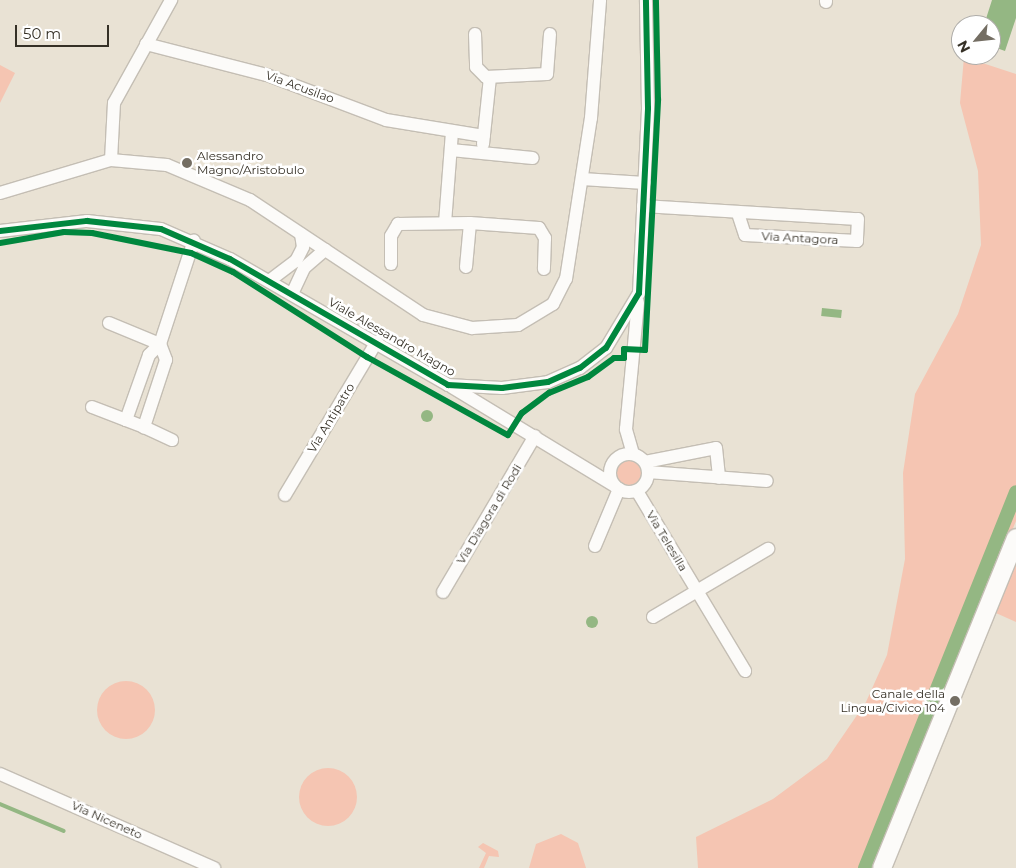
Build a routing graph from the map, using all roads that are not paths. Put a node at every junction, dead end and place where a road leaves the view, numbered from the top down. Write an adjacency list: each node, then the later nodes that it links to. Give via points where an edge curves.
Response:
1 (171, 0): 6 (street)
2 (600, 0): 14 (street)
3 (646, 0): 15 (street, Viale Alessandro Magno, via 648,108)
4 (475, 34): 7 (street, via 477,70)
5 (550, 34): 7 (street, via 547,74)
6 (146, 44): 8 (street, Via Acusilao, via 267,74 386,120); 13 (street, via 114,103)
7 (490, 77): 9 (street)
8 (452, 131): 9 (street, Via Acusilao); 10 (street)
9 (484, 136): 11 (street)
10 (451, 150): 11 (street); 19 (street)
11 (482, 153): 12 (street)
12 (533, 158)
13 (111, 160): 16 (street); 22 (street, via 156,162 187,170 250,200)
14 (582, 179): 15 (street); 24 (street, via 563,290 541,314 513,327 472,328 423,315)
15 (644, 183): 17 (street, Viale Alessandro Magno)
16 (0, 193)
17 (643, 206): 18 (street, Via Antagora); 29 (street, Viale Alessandro Magno)
18 (738, 213): 18 (street, Via Antagora, via 858,219 857,241 746,235)
19 (445, 223): 20 (street); 25 (street, via 407,222 395,227)
20 (470, 223): 26 (street); 27 (street, via 539,228 545,238)
21 (0, 231): 23 (street, Viale Alessandro Magno, via 68,222 127,222)
22 (301, 234): 24 (street); 28 (street, via 303,246 296,261)
23 (194, 240): 28 (street, Viale Alessandro Magno); 33 (street)
24 (325, 250): 30 (street, via 304,268)
25 (391, 264)
26 (466, 267)
27 (544, 269)
28 (269, 280): 30 (street, Viale Alessandro Magno)
29 (639, 293): 34 (street, Viale Alessandro Magno, via 612,342 572,372 514,387); 40 (street, via 626,429)
30 (292, 294): 32 (street, Viale Alessandro Magno)
31 (109, 323): 33 (street)
32 (376, 340): 34 (street, Viale Alessandro Magno); 46 (street, Via Antipatro)
33 (160, 344): 36 (street, via 150,355); 37 (street, via 166,360)
34 (448, 385): 38 (street)
35 (92, 407): 36 (street)
36 (126, 420): 37 (street)
37 (144, 427): 39 (street)
38 (535, 436): 44 (street); 51 (street, Via Diagora di Rodi)
39 (172, 440)
40 (633, 454): 41 (street); 44 (street, via 623,454 611,466)
41 (647, 467): 42 (street); 42 (street, via 716,448); 45 (street)
42 (719, 478): 43 (street)
43 (767, 481)
44 (617, 487): 45 (street); 48 (street)
45 (637, 491): 50 (street, Via Telesilla)
46 (285, 495)
47 (1016, 538): 56 (street)
48 (595, 546)
49 (768, 549): 50 (street)
50 (698, 591): 52 (street); 53 (street, Via Telesilla)
51 (443, 592)
52 (653, 617)
53 (745, 671)
54 (0, 774): 55 (street, Via Niceneto)
55 (214, 868)
56 (882, 868)

